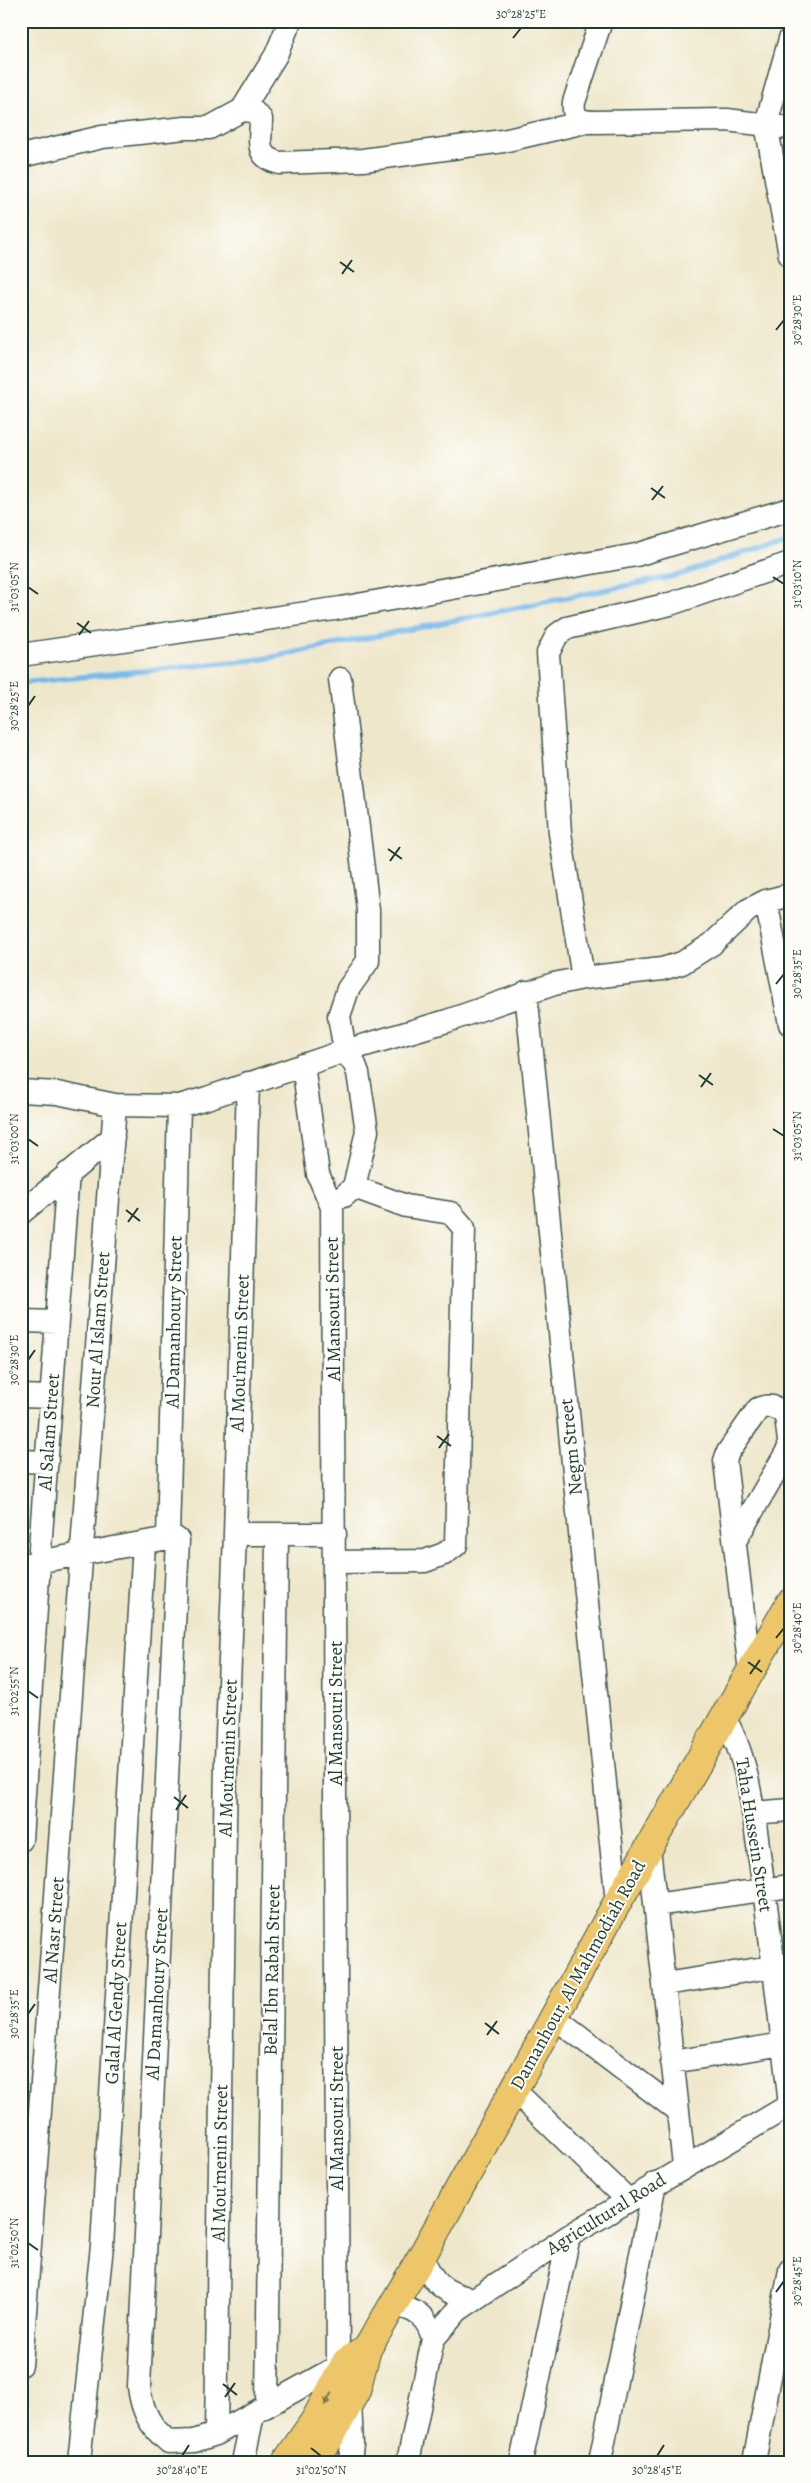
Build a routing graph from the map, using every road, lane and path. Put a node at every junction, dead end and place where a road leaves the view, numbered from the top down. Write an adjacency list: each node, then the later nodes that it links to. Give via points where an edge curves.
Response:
1 (290, 21): 4 (street, via 276,55)
2 (602, 21): 5 (street, via 574,102 573,112)
3 (790, 38): 6 (street)
4 (242, 110): 5 (street, via 253,111 261,119 261,151 266,160 279,163 372,159 503,141); 8 (street, via 209,128 102,136)
5 (585, 122): 6 (street, via 727,120)
6 (766, 124): 7 (street); 9 (street)
7 (790, 128)
8 (21, 156)
9 (790, 256)
10 (790, 509): 12 (street, via 636,555 340,608)
11 (790, 563): 16 (street, via 670,604 567,628 557,635 548,653 560,833)
12 (21, 655)
13 (340, 679): 19 (street, via 368,910 368,962 348,988 338,1016)
14 (790, 895): 15 (street)
15 (766, 901): 16 (street, via 748,910 712,944 682,963 662,969); 18 (street)
16 (583, 978): 17 (street)
17 (526, 992): 19 (street, via 447,1021); 55 (street, Negm Street)
18 (790, 1024)
19 (344, 1051): 20 (street); 27 (street, via 358,1073 367,1131)
20 (302, 1065): 21 (street); 28 (street, Al Mansouri Street, via 318,1174)
21 (248, 1083): 24 (street); 37 (street, Al Mou'menin Street)
22 (21, 1091): 23 (street, via 57,1093)
23 (115, 1105): 24 (street); 25 (street, Nour Al Islam Street)
24 (179, 1106): 40 (street, Al Damanhoury Street)
25 (113, 1137): 26 (street); 43 (street, Nour Al Islam Street)
26 (68, 1173): 29 (street); 31 (street, Al Salam Street)
27 (354, 1187): 28 (street); 44 (street, via 406,1206 450,1213 464,1228 456,1545 425,1562)
28 (332, 1207): 39 (street, Al Mansouri Street)
29 (21, 1213)
30 (21, 1321): 31 (street)
31 (57, 1322): 33 (street, Al Salam Street)
32 (21, 1396): 33 (street)
33 (51, 1397): 36 (street, Al Salam Street)
34 (790, 1449): 41 (street); 41 (street, via 786,1416 777,1408 764,1406 758,1409 728,1452 725,1471)
35 (21, 1462): 36 (street)
36 (47, 1462): 45 (street, Al Salam Street)
37 (236, 1534): 38 (street); 78 (street, Al Mou'menin Street, via 226,1760)
38 (277, 1534): 39 (street); 77 (street, Belal Ibn Rabah Street)
39 (335, 1534): 44 (street, Al Mansouri Street)
40 (172, 1537): 42 (street); 79 (street, Al Damanhoury Street, via 178,1540 139,2387 147,2419)
41 (735, 1541): 47 (street)
42 (144, 1543): 43 (street); 80 (street, Galal Al Gendy Street, via 102,2246)
43 (82, 1554): 45 (street); 75 (street, Al Nasr Street)
44 (335, 1562): 74 (street, Al Mansouri Street)
45 (30, 1563): 51 (street, Al Salam Street)
46 (790, 1603): 47 (main road, Damanhour, Al Mahmodiah Road)
47 (750, 1672): 48 (main road, Damanhour, Al Mahmodiah Road)
48 (724, 1718): 50 (street, Taha Hussein Street, via 739,1747); 52 (main road, Damanhour, Al Mahmodiah Road)
49 (790, 1810): 50 (street)
50 (753, 1813): 54 (street, Taha Hussein Street)
51 (21, 1840)
52 (649, 1848): 55 (main road, Damanhour, Al Mahmodiah Road); 56 (street)
53 (790, 1886): 54 (street)
54 (764, 1890): 56 (street); 57 (street, Taha Hussein Street)
55 (617, 1903): 59 (main road, Damanhour, Al Mahmodiah Road)
56 (655, 1905): 58 (street)
57 (782, 1965): 58 (street); 60 (street, Taha Hussein Street)
58 (665, 1984): 61 (street)
59 (554, 2017): 62 (main road, Damanhour, Al Mahmodiah Road); 64 (street)
60 (783, 2044): 61 (street); 63 (street, Taha Hussein Street)
61 (672, 2062): 64 (street)
62 (514, 2090): 67 (street); 69 (main road, Damanhour, Al Mahmodiah Road)
63 (790, 2105): 65 (street, Agricultural Road)
64 (678, 2111): 65 (street)
65 (684, 2166): 66 (street, Agricultural Road)
66 (655, 2183): 67 (street, Agricultural Road); 87 (street)
67 (627, 2199): 68 (street, Agricultural Road)
68 (569, 2236): 71 (street, Agricultural Road); 86 (street)
69 (422, 2256): 71 (street, via 428,2272 440,2286 455,2295); 72 (main road, Damanhour, Al Mahmodiah Road)
70 (790, 2270): 88 (street)
71 (472, 2299): 73 (street, Agricultural Road, via 447,2321)
72 (393, 2306): 73 (street, via 415,2311 430,2328); 74 (main road, Damanhour, Al Mahmodiah Road)
73 (433, 2339): 85 (street)
74 (350, 2359): 76 (main road, via 360,2380); 77 (street); 82 (main road, one-way to 82, via 316,2420)
75 (21, 2365)
76 (350, 2402): 83 (main road); 84 (street)
77 (260, 2410): 78 (street); 81 (street, Belal Ibn Rabah Street)
78 (216, 2434): 79 (street)
79 (167, 2452)
80 (79, 2462)
81 (243, 2462)
82 (286, 2462)
83 (316, 2462)
84 (350, 2462)
85 (408, 2462)
86 (521, 2462)
87 (600, 2462)
88 (754, 2462)

